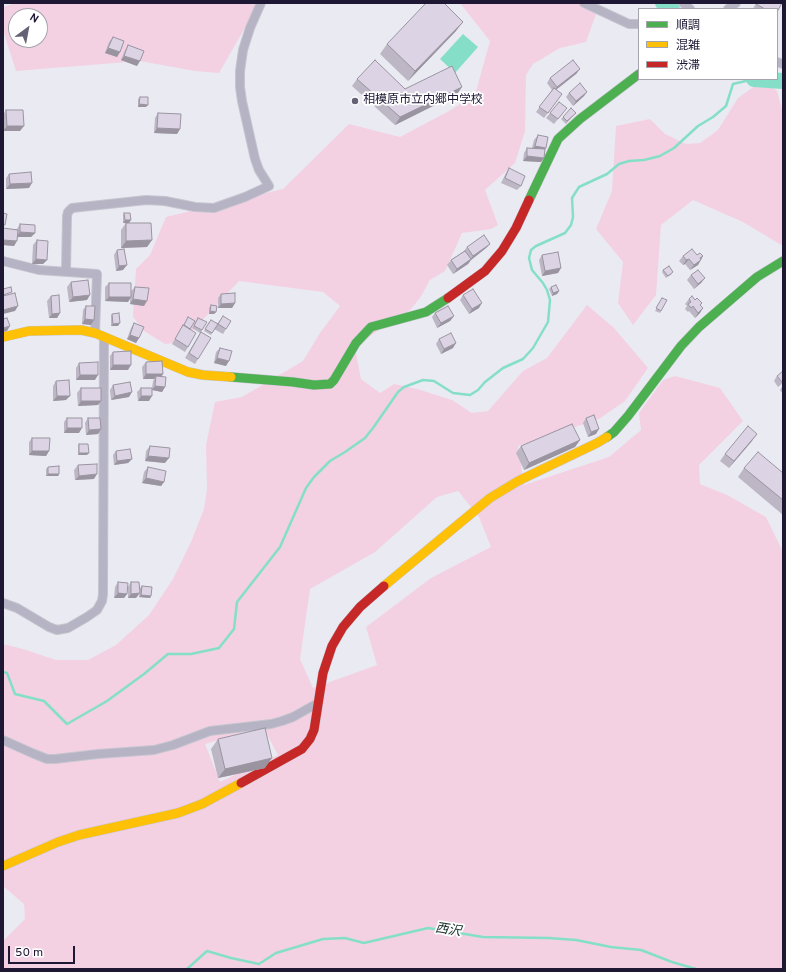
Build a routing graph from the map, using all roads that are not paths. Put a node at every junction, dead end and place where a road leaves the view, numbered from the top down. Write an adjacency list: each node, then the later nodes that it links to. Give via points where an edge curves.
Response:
1 (261, 3): 7 (street, via 243,50 240,87 255,159 269,186 214,208 195,208 165,201 146,200 72,208 67,216)
2 (584, 3): 3 (street, via 629,24)
3 (638, 24)
4 (638, 75): 8 (street, via 558,139 516,228 502,251 484,271 455,294 426,312 371,328 356,343 330,384 314,385 196,374)
5 (3, 261): 7 (street, via 30,269)
6 (783, 261): 11 (street, via 757,277 699,326 614,432 490,498 369,598 351,616 332,646)
7 (66, 271): 8 (street, via 97,274)
8 (100, 335): 9 (street, via 81,330 68,330 30,331); 10 (street, via 102,601 97,610 87,617 68,628 57,630)
9 (3, 336)
10 (3, 603)
11 (318, 703): 12 (street, via 282,721 210,731 154,750 55,759 32,753); 13 (street, via 314,730 302,748 217,796 178,813 65,840)
12 (3, 740)
13 (3, 866)

